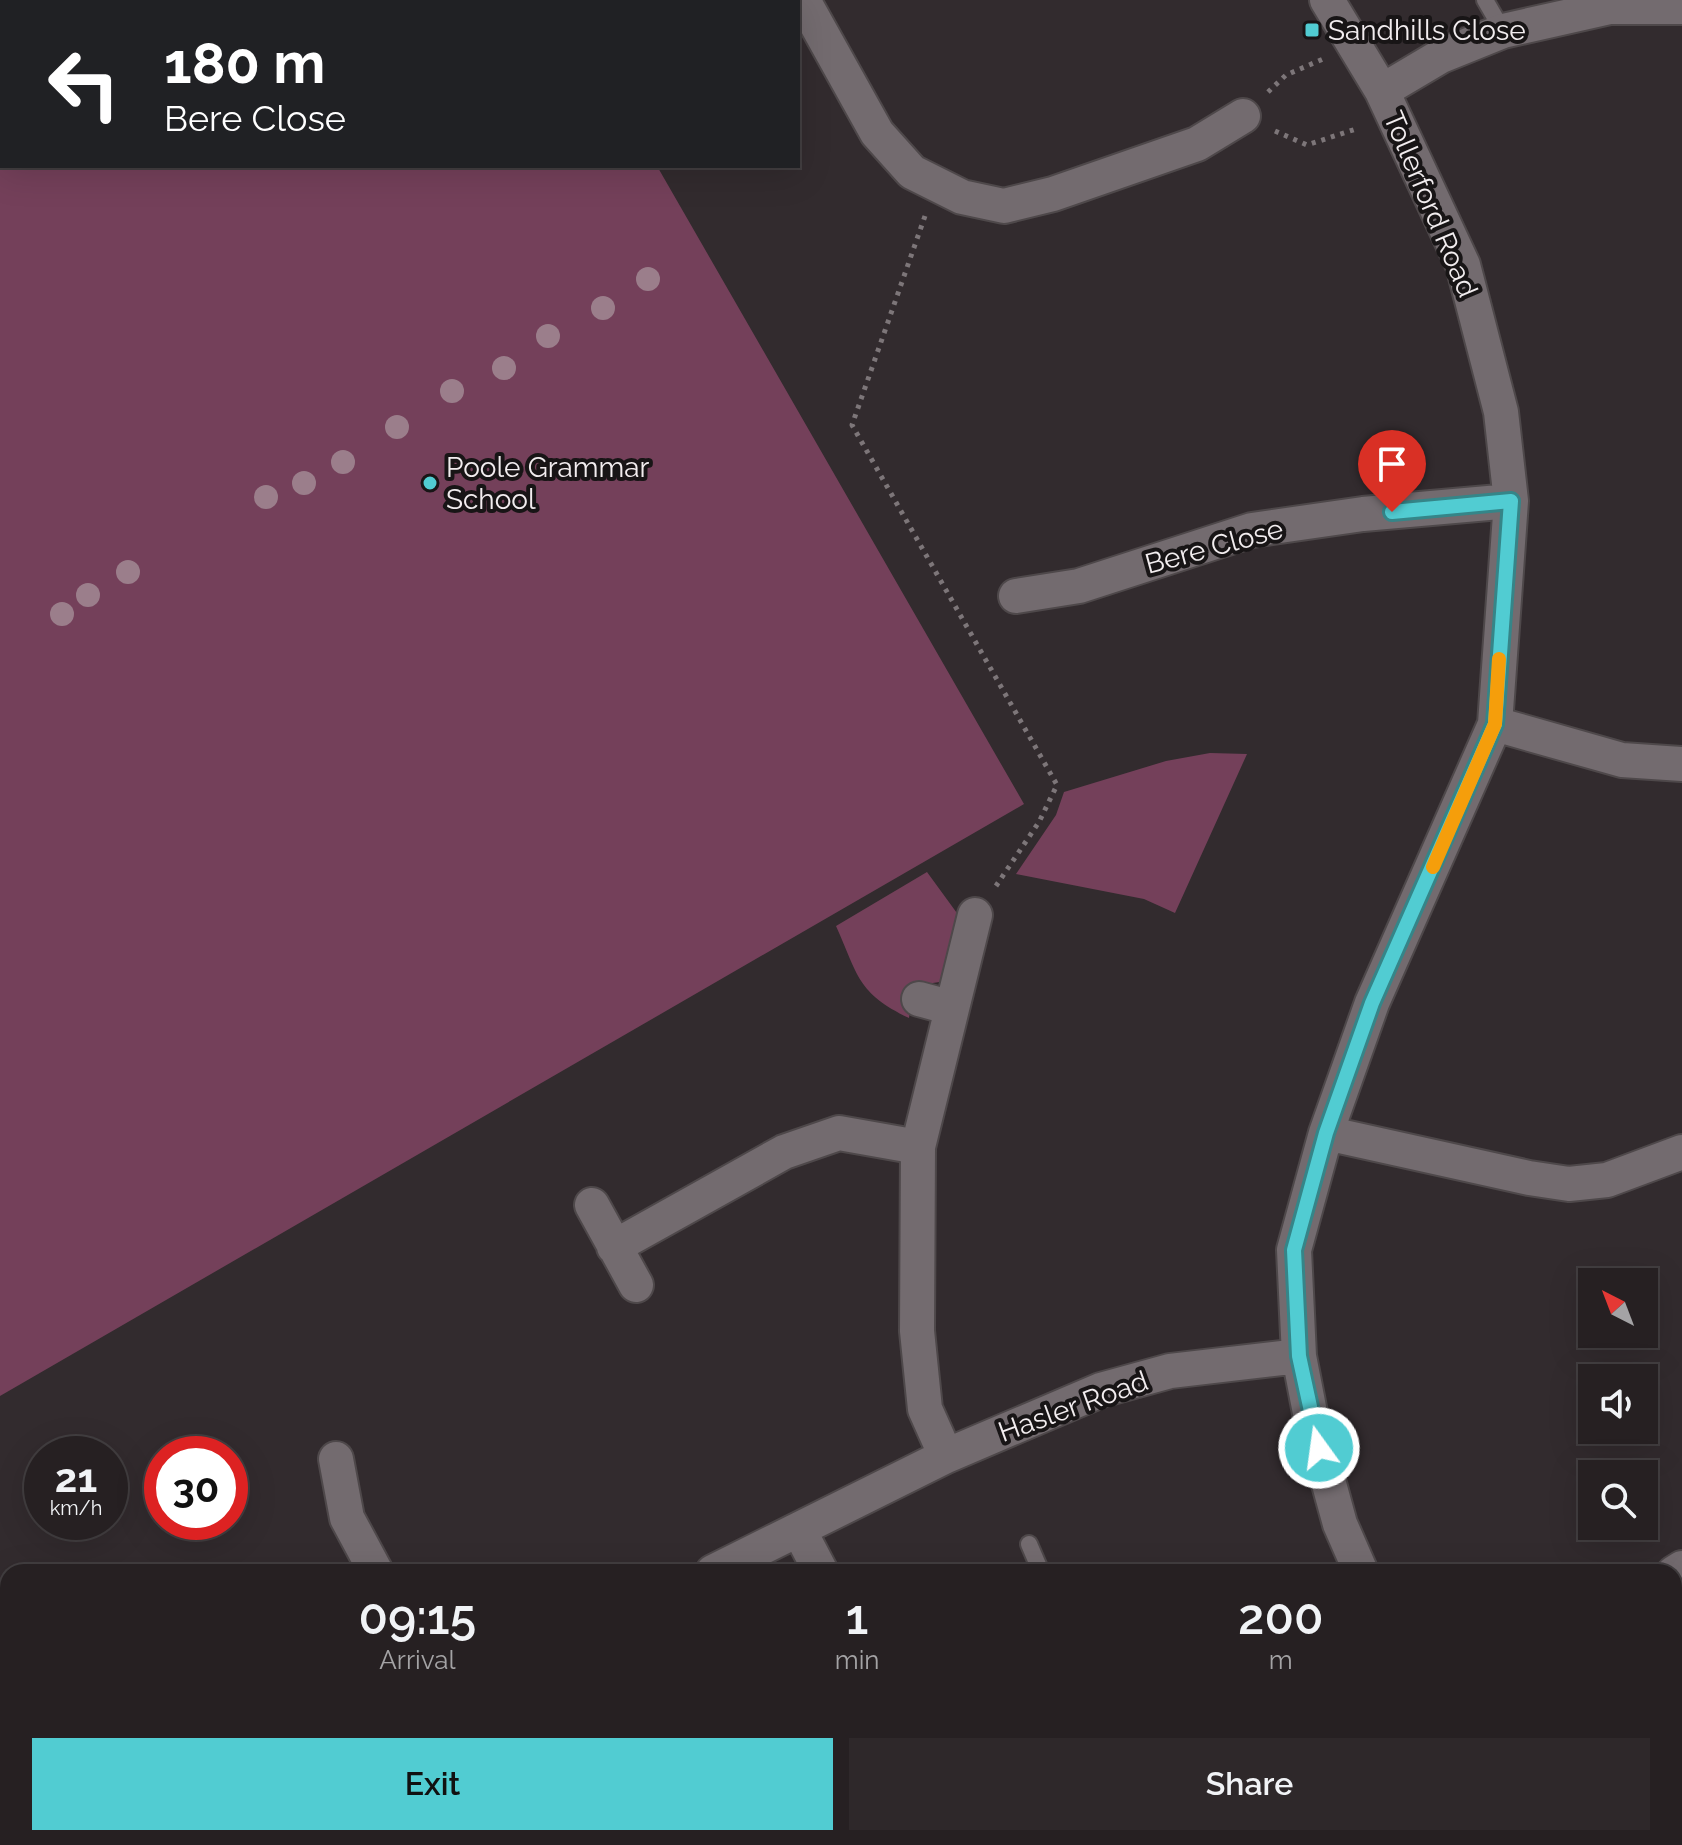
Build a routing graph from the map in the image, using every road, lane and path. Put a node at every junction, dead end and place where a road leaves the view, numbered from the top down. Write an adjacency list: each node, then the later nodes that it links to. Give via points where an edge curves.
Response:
1 (803, 0): 9 (street, via 877,133 912,172)
2 (1327, 0): 6 (street, Tollerford Road)
3 (1485, 0): 5 (lane)
4 (1682, 7): 5 (street, via 1610,7)
5 (1503, 31): 7 (street, via 1441,56)
6 (1353, 46): 7 (street, Tollerford Road); 8 (path, via 1286,75)
7 (1388, 104): 8 (path, via 1307,145); 10 (street, Tollerford Road, via 1463,265 1501,412)
8 (1243, 116): 9 (street, via 1197,144 1004,206)
9 (936, 185): 14 (path, via 852,425 1057,785 1039,822)
10 (1511, 501): 11 (street, Bere Close, via 1252,530 1079,586); 12 (street, Tollerford Road)
11 (1016, 596)
12 (1495, 724): 13 (street, via 1622,760); 17 (street, Tollerford Road, via 1372,1003)
13 (1682, 764)
14 (975, 915): 16 (street)
15 (919, 999): 16 (street)
16 (952, 1008): 18 (street)
17 (1326, 1133): 19 (street, via 1569,1184 1607,1180); 23 (street, Tollerford Road, via 1294,1250)
18 (918, 1147): 21 (street, via 839,1133 814,1141 784,1152); 24 (street, via 917,1331 925,1409)
19 (1682, 1152)
20 (592, 1205): 21 (street)
21 (614, 1247): 22 (street)
22 (636, 1285)
23 (1299, 1356): 24 (street, Hasler Road, via 1170,1371 1101,1390); 32 (street, Tollerford Road, via 1340,1524)
24 (946, 1456): 26 (street, Hasler Road)
25 (336, 1459): 28 (street, via 347,1518)
26 (799, 1530): 29 (street, Hasler Road); 30 (street)
27 (1029, 1544): 31 (lane)
28 (372, 1564)
29 (729, 1564)
30 (817, 1564)
31 (1038, 1564)
32 (1358, 1564)

